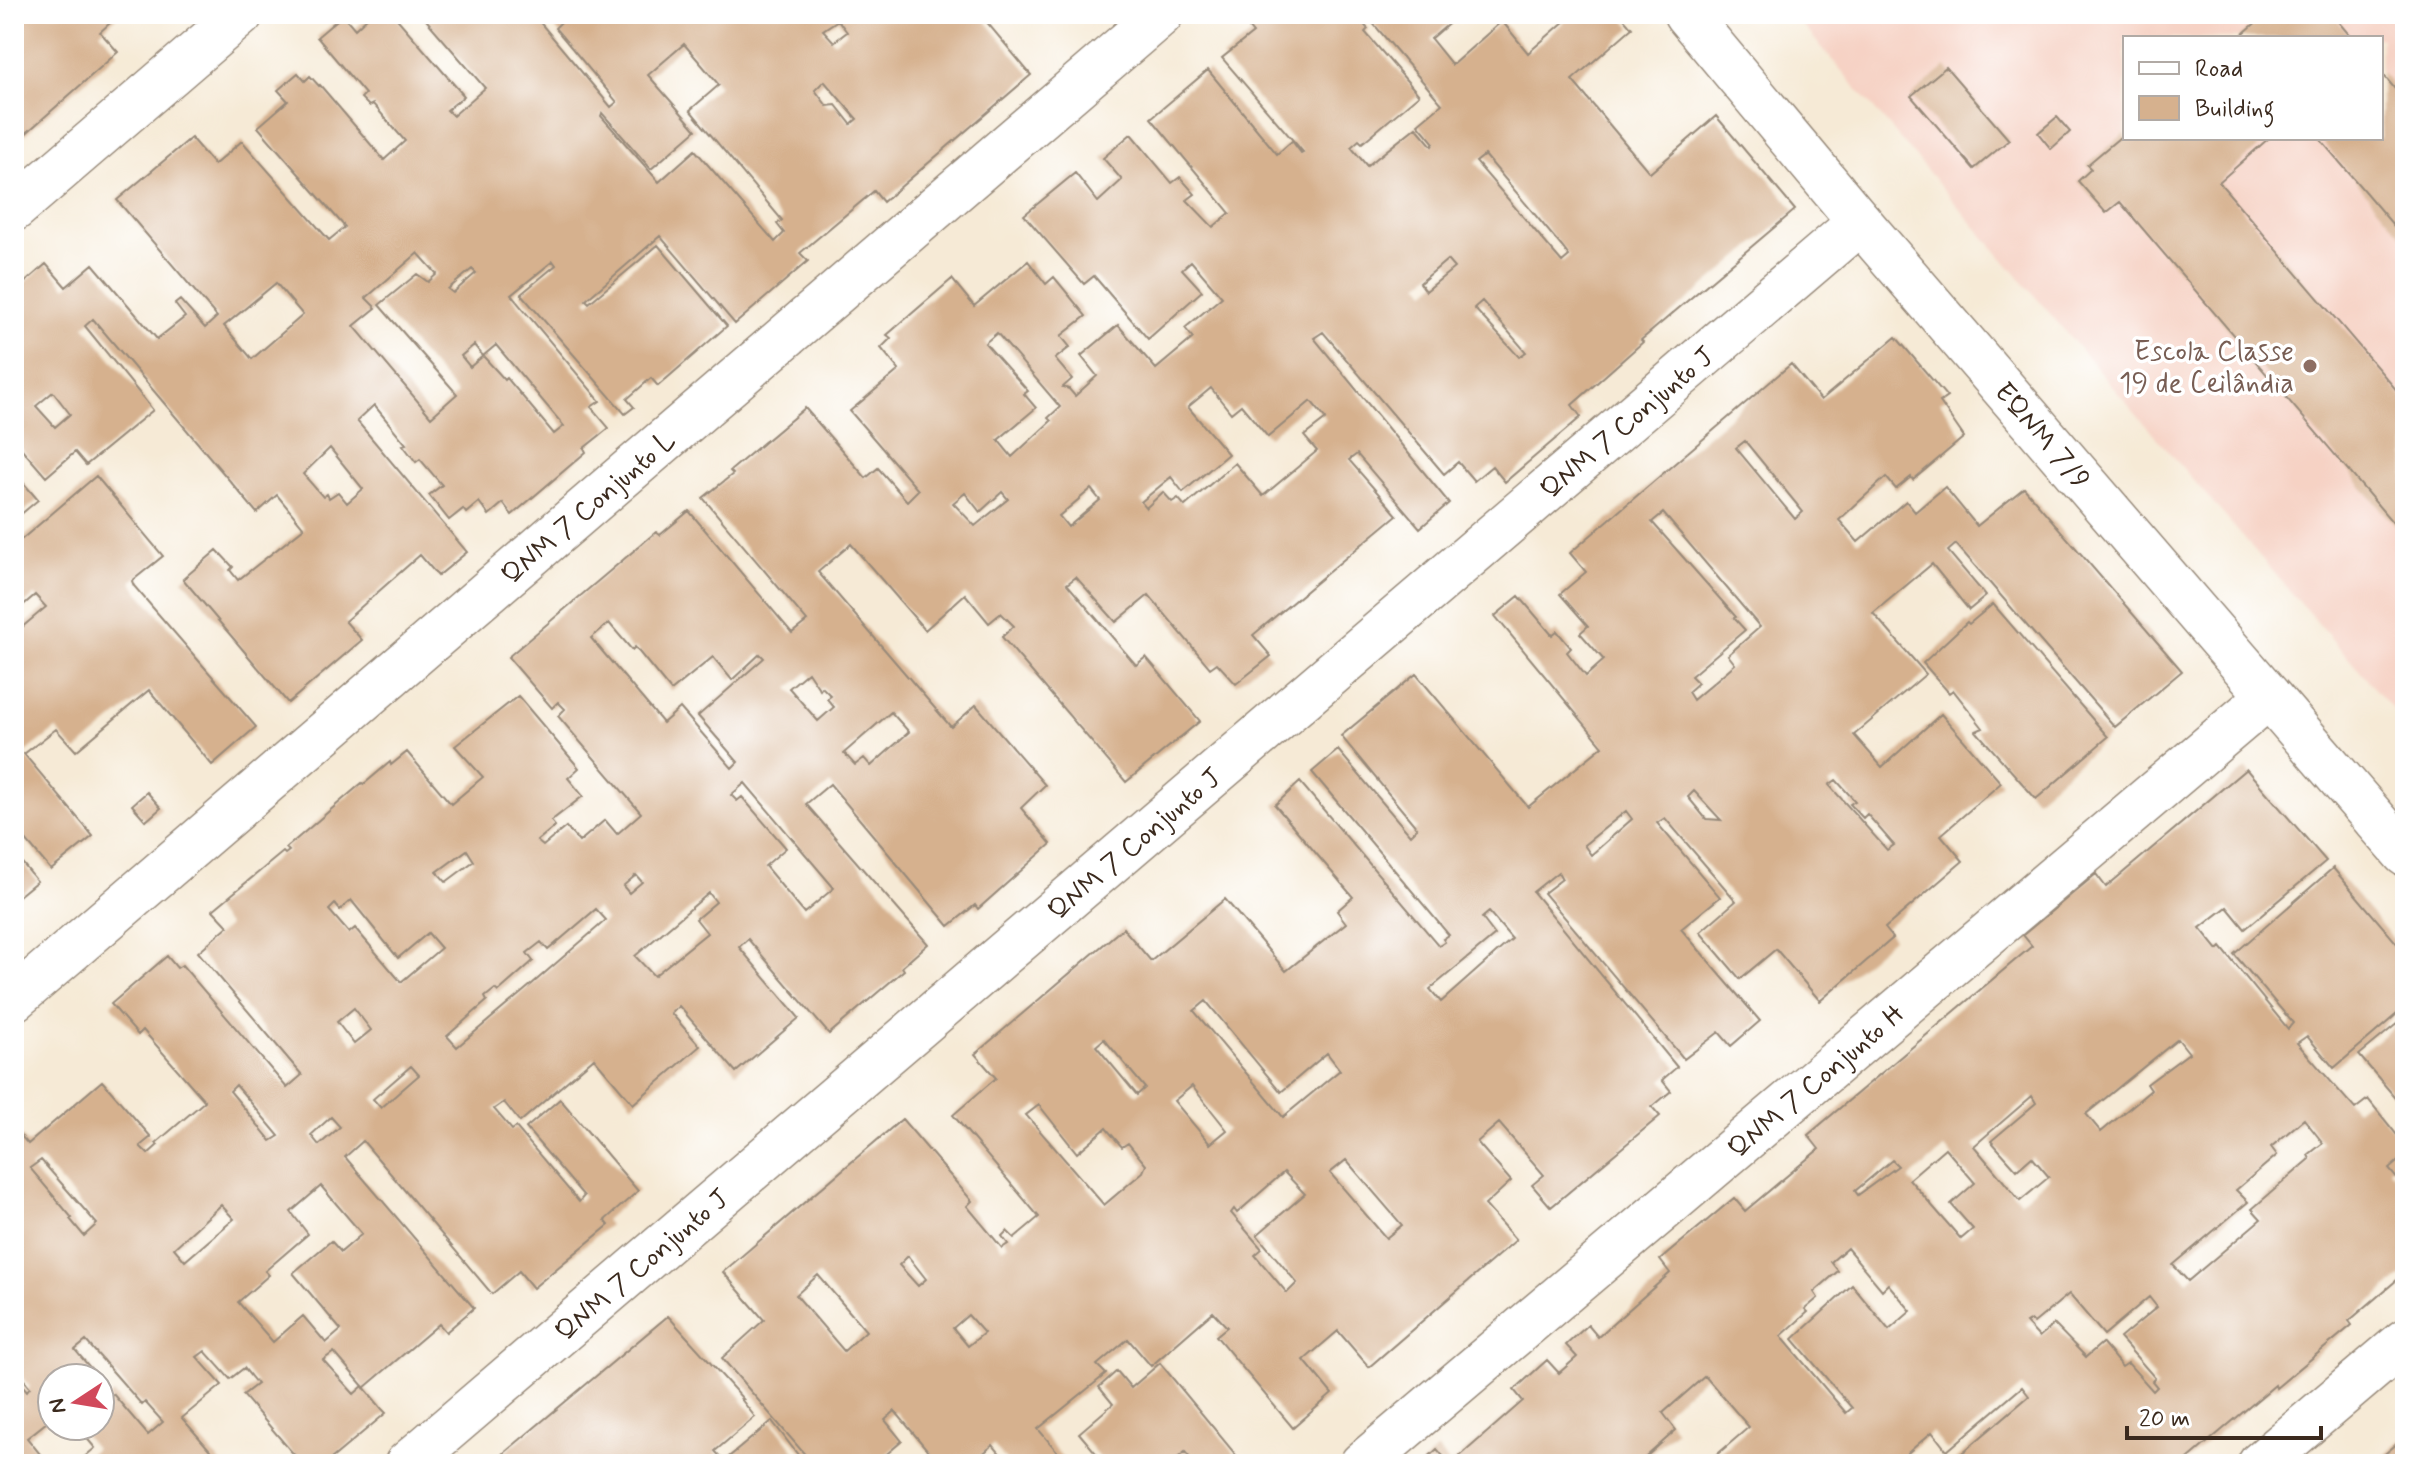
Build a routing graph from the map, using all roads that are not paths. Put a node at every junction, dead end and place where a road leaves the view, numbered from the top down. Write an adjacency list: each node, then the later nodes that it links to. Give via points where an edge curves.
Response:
1 (241, 14): 4 (street)
2 (1161, 14): 8 (street, QNM 7 Conjunto L)
3 (1686, 14): 5 (street, EQNM 7/9)
4 (14, 209)
5 (1860, 222): 6 (street, EQNM 7/9); 10 (street, QNM 7 Conjunto J)
6 (2268, 697): 7 (street, EQNM 7/9); 11 (street, QNM 7 Conjunto H)
7 (2405, 854)
8 (14, 999)
9 (2405, 1341): 12 (street)
10 (407, 1464)
11 (1362, 1464)
12 (2260, 1464)

